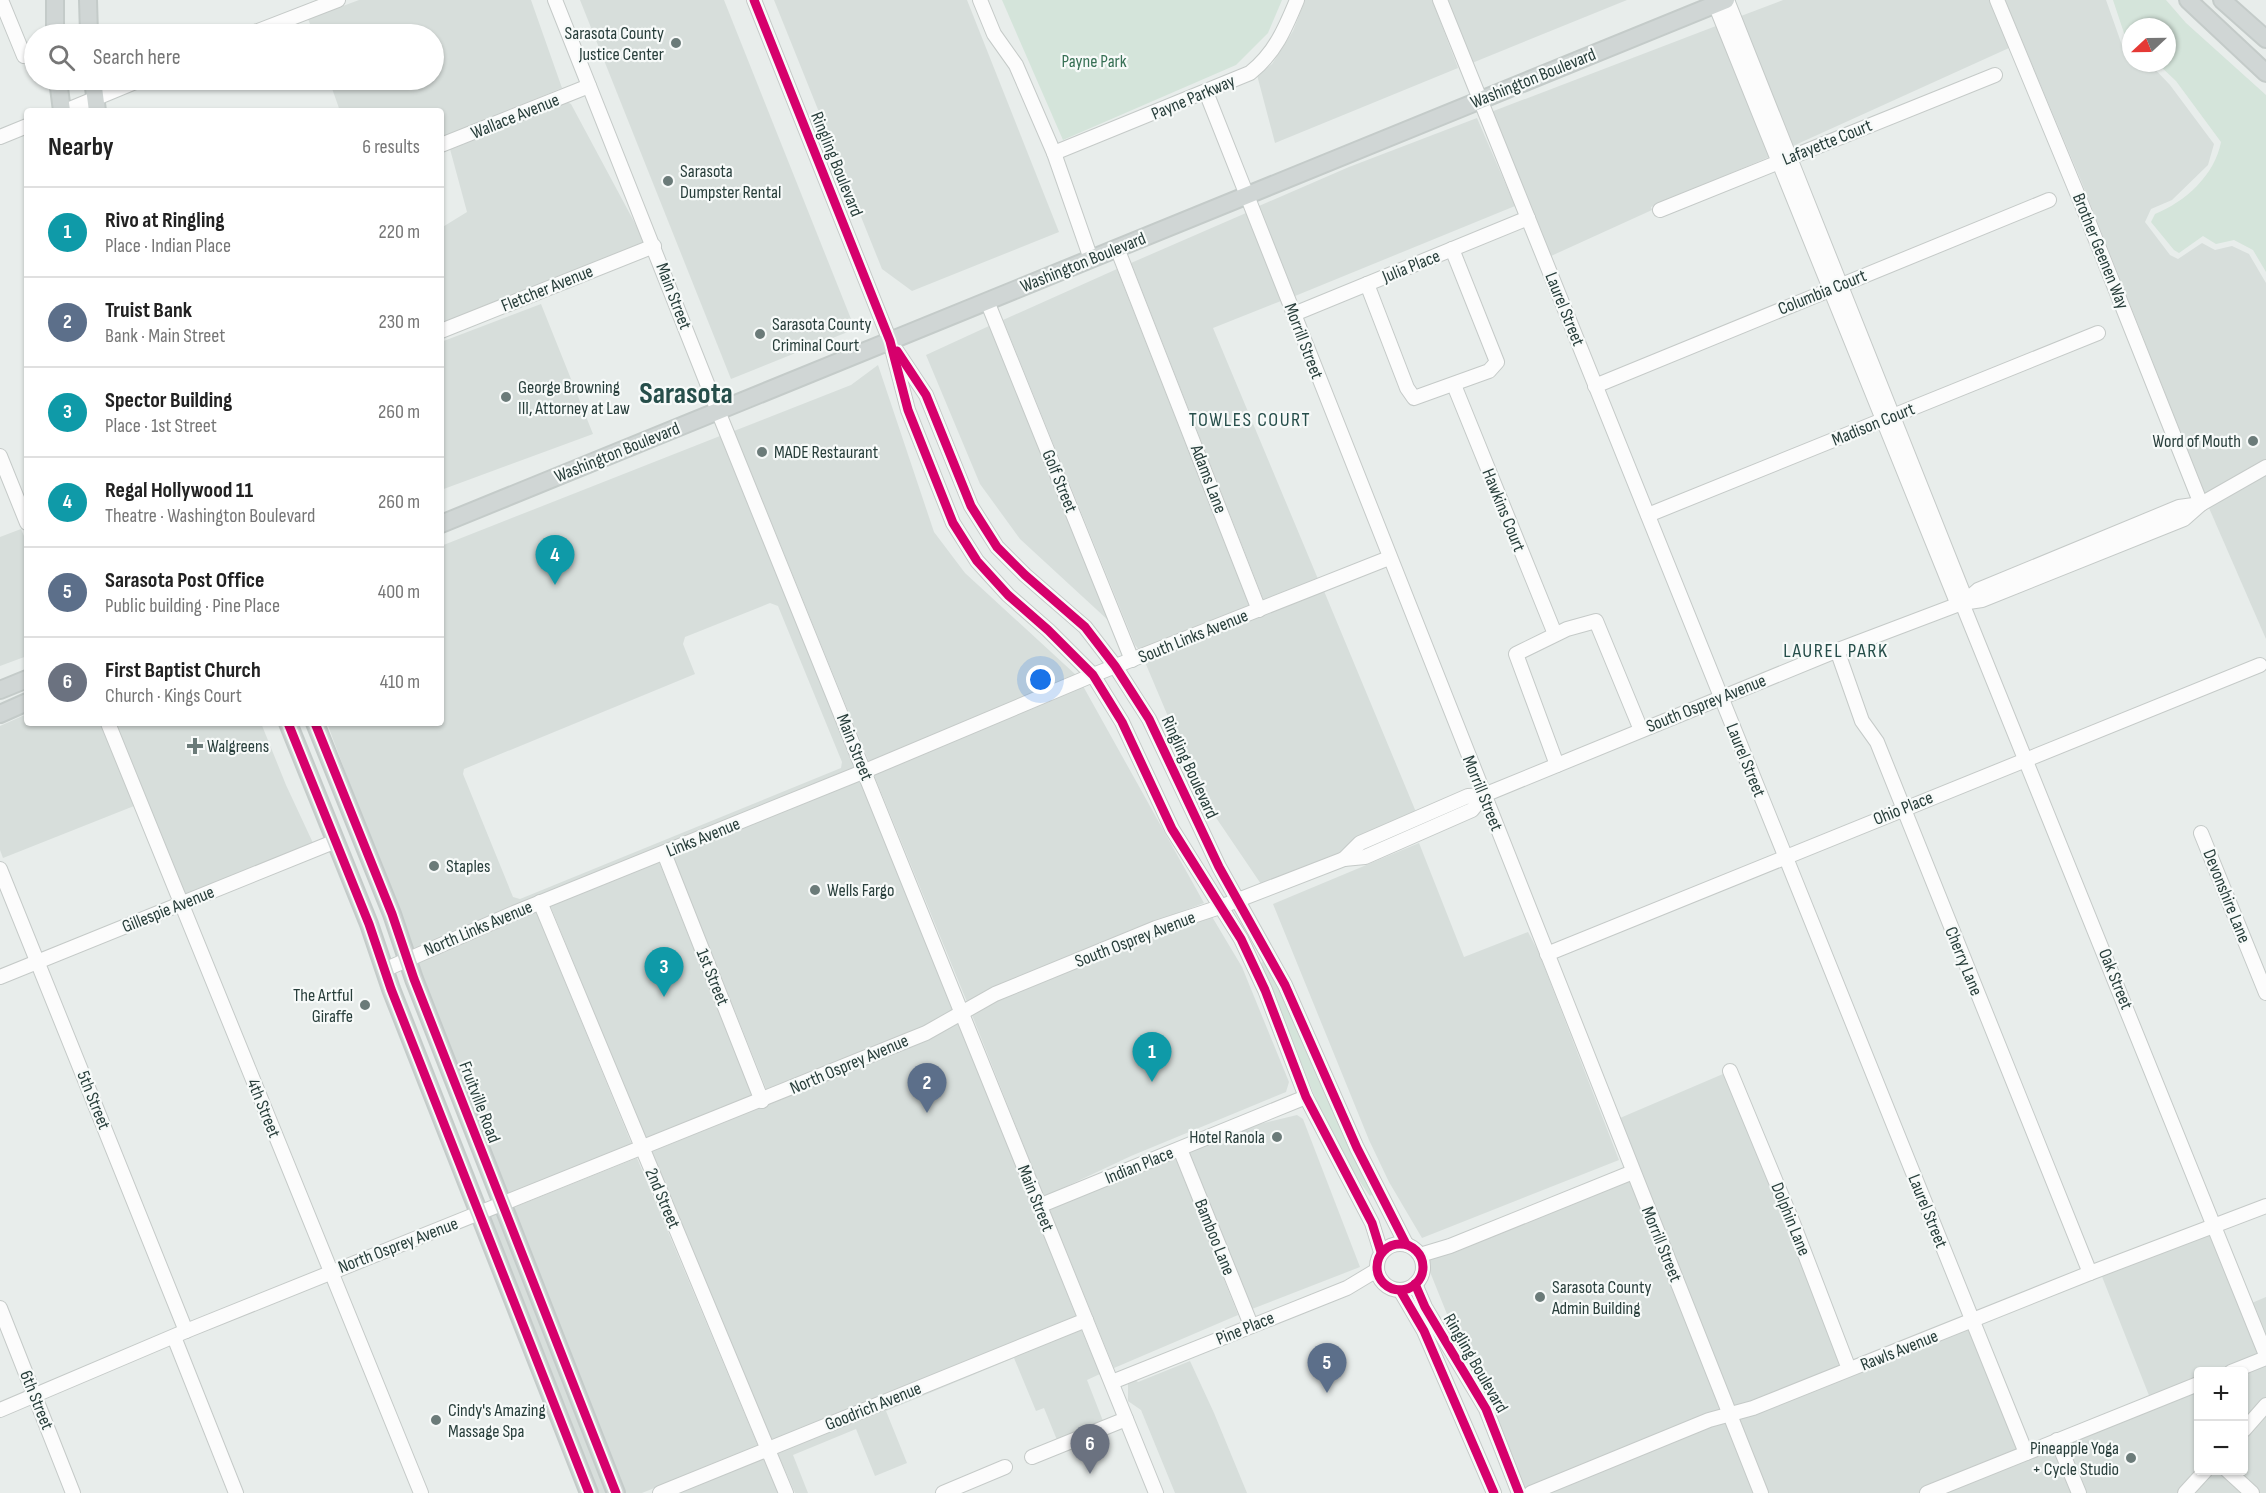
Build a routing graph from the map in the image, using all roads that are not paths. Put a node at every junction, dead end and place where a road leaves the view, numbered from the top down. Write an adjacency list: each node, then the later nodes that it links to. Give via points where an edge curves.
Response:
1 (1, 0): 19 (street)
2 (55, 0): 15 (main road)
3 (88, 0): 16 (main road)
4 (338, 0): 14 (street)
5 (555, 0): 22 (street, Main Street)
6 (754, 0): 50 (street, Ringling Boulevard)
7 (980, 0): 34 (street, via 994,34 1016,65)
8 (1297, 0): 26 (street, Payne Parkway, via 1287,28 1267,59 1250,73)
9 (1440, 0): 27 (street, Laurel Street)
10 (1997, 0): 57 (street, Brother Geenen Way)
11 (2188, 0): 20 (main road)
12 (2222, 0): 18 (main road)
13 (1722, 1): 27 (main road, Washington Boulevard); 35 (street, Oak Street)
14 (319, 4): 17 (street)
15 (56, 24)
16 (89, 24)
17 (273, 24)
18 (2266, 39)
19 (24, 56)
20 (2266, 73)
21 (1995, 75): 35 (street, Lafayette Court)
22 (589, 86): 33 (street, Wallace Avenue); 40 (street, Main Street)
23 (60, 90): 29 (main road)
24 (94, 90): 28 (main road)
25 (122, 90): 28 (street)
26 (1206, 92): 34 (street, Payne Parkway); 36 (street, Morrill Street)
27 (1478, 101): 36 (main road, Washington Boulevard); 39 (street, Laurel Street)
28 (96, 105): 30 (street)
29 (63, 108)
30 (80, 108)
31 (24, 127): 32 (street)
32 (0, 137)
33 (444, 144)
34 (1053, 153): 43 (street)
35 (1784, 159): 38 (street, Lafayette Court); 45 (street, Oak Street)
36 (1247, 195): 41 (main road, Washington Boulevard); 47 (street, Morrill Street)
37 (2049, 200): 45 (street, Columbia Court)
38 (1660, 210)
39 (1528, 218): 42 (street, Julia Place); 52 (street, Laurel Street)
40 (654, 246): 48 (street, Fletcher Avenue); 53 (street, Main Street)
41 (1117, 248): 43 (main road, Washington Boulevard); 63 (street, Adams Lane)
42 (1452, 249): 44 (street, Julia Place); 51 (street, via 1497,362 1489,371)
43 (1091, 259): 46 (main road, Washington Boulevard)
44 (1367, 284): 47 (street, Julia Place); 51 (street, via 1412,397 1420,399)
45 (1835, 287): 52 (street, Columbia Court); 54 (street, Oak Street)
46 (987, 301): 50 (main road, Washington Boulevard); 66 (street, Golf Street)
47 (1294, 314): 61 (street, Morrill Street)
48 (444, 329)
49 (2098, 333): 54 (street, Madison Court)
50 (890, 341): 53 (main road, Washington Boulevard); 68 (street, Ringling Boulevard, via 926,395 971,506 997,547 1085,627); 69 (street, Ringling Boulevard, via 908,410 953,523 977,561 1008,595)
51 (1454, 385): 64 (street, Hawkins Court)
52 (1595, 386): 58 (street, Laurel Street)
53 (718, 411): 60 (main road, Washington Boulevard); 81 (street, Main Street)
54 (1888, 418): 58 (street, Madison Court); 62 (street, Oak Street)
55 (0, 456): 59 (street)
56 (2266, 467): 57 (street, South Osprey Avenue)
57 (2201, 504): 62 (street, South Osprey Avenue, via 2184,519 1982,600)
58 (1648, 515): 72 (street, Laurel Street)
59 (24, 516)
60 (444, 523)
61 (1389, 558): 63 (street, South Links Avenue); 82 (street, Morrill Street)
62 (1962, 603): 65 (street, South Osprey Avenue); 79 (street, Oak Street)
63 (1259, 610): 66 (street, South Links Avenue)
64 (1555, 634): 78 (street, via 1596,621); 80 (street, via 1516,654 1516,658)
65 (1837, 650): 72 (street, South Osprey Avenue); 83 (street, Cherry Lane, via 1862,721 1877,742)
66 (1132, 660): 68 (street, South Links Avenue)
67 (2260, 665): 79 (street, Ohio Place)
68 (1115, 666): 69 (street, South Links Avenue); 89 (street, Ringling Boulevard, via 1149,718)
69 (1093, 675): 81 (street, South Links Avenue); 92 (street, Ringling Boulevard, via 1122,722 1172,829)
70 (24, 680): 71 (main road)
71 (0, 690)
72 (1721, 698): 78 (street, South Osprey Avenue); 87 (street, Laurel Street)
73 (24, 703): 74 (main road)
74 (0, 714)
75 (109, 726): 91 (street, 4th Street)
76 (289, 726): 85 (main road)
77 (316, 726): 94 (main road, Fruitville Road)
78 (1641, 729): 80 (street, South Osprey Avenue)
79 (2027, 758): 83 (street, Ohio Place); 110 (street, Oak Street)
80 (1557, 765): 82 (street, South Osprey Avenue)
81 (865, 771): 86 (street, Links Avenue); 99 (street, Main Street)
82 (1484, 795): 89 (street, South Osprey Avenue, via 1468,796 1360,843 1344,859); 93 (street, Morrill Street)
83 (1903, 808): 87 (street, Ohio Place); 116 (street, Cherry Lane)
84 (2201, 833): 98 (street, Devonshire Lane)
85 (336, 841): 91 (street, Gillespie Avenue); 96 (main road)
86 (664, 853): 90 (street, Links Avenue); 102 (street, 1st Street)
87 (1785, 857): 93 (street, Ohio Place); 121 (street, Laurel Street)
88 (0, 869): 95 (street, 5th Street)
89 (1238, 900): 92 (street, South Osprey Avenue); 111 (street, Ringling Boulevard, via 1285,985 1356,1148)
90 (540, 902): 94 (street, North Links Avenue); 103 (street, 2nd Street)
91 (182, 904): 95 (street, Gillespie Avenue); 115 (street, 4th Street)
92 (1220, 907): 99 (street, South Osprey Avenue, via 1156,928 1023,982); 101 (street, Ringling Boulevard, via 1241,939 1265,990)
93 (1547, 954): 105 (street, Morrill Street)
94 (407, 959): 96 (street, North Links Avenue); 106 (main road, Fruitville Road)
95 (38, 962): 97 (street, Gillespie Avenue); 123 (street, 5th Street)
96 (384, 970): 109 (main road)
97 (0, 977)
98 (2266, 993)
99 (963, 1012): 102 (street, North Osprey Avenue, via 926,1032); 107 (street, Main Street)
100 (1730, 1071): 126 (street, Dolphin Lane, via 1794,1222)
101 (1306, 1097): 104 (street, Indian Place); 112 (street, Ringling Boulevard, via 1372,1223)
102 (762, 1101): 103 (street, North Osprey Avenue)
103 (642, 1149): 106 (street, North Osprey Avenue); 136 (street, 2nd Street)
104 (1180, 1149): 107 (street, Indian Place); 122 (street, Bamboo Lane)
105 (1633, 1172): 113 (street); 132 (street, Morrill Street)
106 (502, 1204): 109 (street, North Osprey Avenue); 146 (main road, Fruitville Road)
107 (1039, 1206): 120 (street, Main Street)
108 (2266, 1206): 110 (street, Rawls Avenue)
109 (479, 1214): 115 (street, North Osprey Avenue); 145 (main road)
110 (2216, 1226): 116 (street, Rawls Avenue); 124 (street, Oak Street)
111 (1406, 1244): 112 (street, via 1395,1244); 113 (street)
112 (1381, 1252): 114 (street)
113 (1420, 1255): 117 (street, via 1422,1272)
114 (1377, 1270): 118 (street, via 1386,1286); 122 (street, Pine Place, via 1347,1287)
115 (331, 1272): 123 (street, North Osprey Avenue); 144 (street, 4th Street)
116 (2090, 1273): 121 (street, Rawls Avenue)
117 (1415, 1284): 118 (street); 152 (street, Ringling Boulevard, via 1486,1409)
118 (1400, 1290): 151 (street, Ringling Boulevard, via 1424,1331)
119 (0, 1308): 129 (street, 6th Street)
120 (1086, 1320): 127 (street, Main Street); 136 (street, Goodrich Avenue)
121 (1972, 1320): 126 (street, Rawls Avenue); 137 (street, Laurel Street)
122 (1251, 1325): 127 (street, Pine Place)
123 (180, 1334): 129 (street, North Osprey Avenue); 143 (street, 5th Street)
124 (2266, 1356): 125 (street)
125 (2240, 1367)
126 (1849, 1370): 132 (street, Rawls Avenue)
127 (1112, 1382): 133 (street, Main Street)
128 (2194, 1386): 135 (street)
129 (35, 1396): 131 (street, North Osprey Avenue); 142 (street, 6th Street)
130 (2266, 1405): 134 (street)
131 (0, 1410)
132 (1730, 1414): 153 (street, Rawls Avenue); 154 (street, Morrill Street)
133 (1126, 1419): 138 (street); 150 (street, Main Street)
134 (2248, 1425)
135 (2057, 1440): 137 (street); 156 (street)
136 (767, 1449): 147 (street, Goodrich Avenue); 148 (street, 2nd Street)
137 (2026, 1453): 155 (street)
138 (1032, 1457)
139 (1005, 1467): 149 (street)
140 (2201, 1475): 157 (street)
141 (2233, 1475): 158 (street)
142 (73, 1493)
143 (236, 1493)
144 (421, 1493)
145 (589, 1493)
146 (616, 1493)
147 (660, 1493)
148 (786, 1493)
149 (943, 1493)
150 (1156, 1493)
151 (1494, 1493)
152 (1519, 1493)
153 (1532, 1493)
154 (1761, 1493)
155 (1927, 1493)
156 (2079, 1493)
157 (2185, 1493)
158 (2252, 1493)

